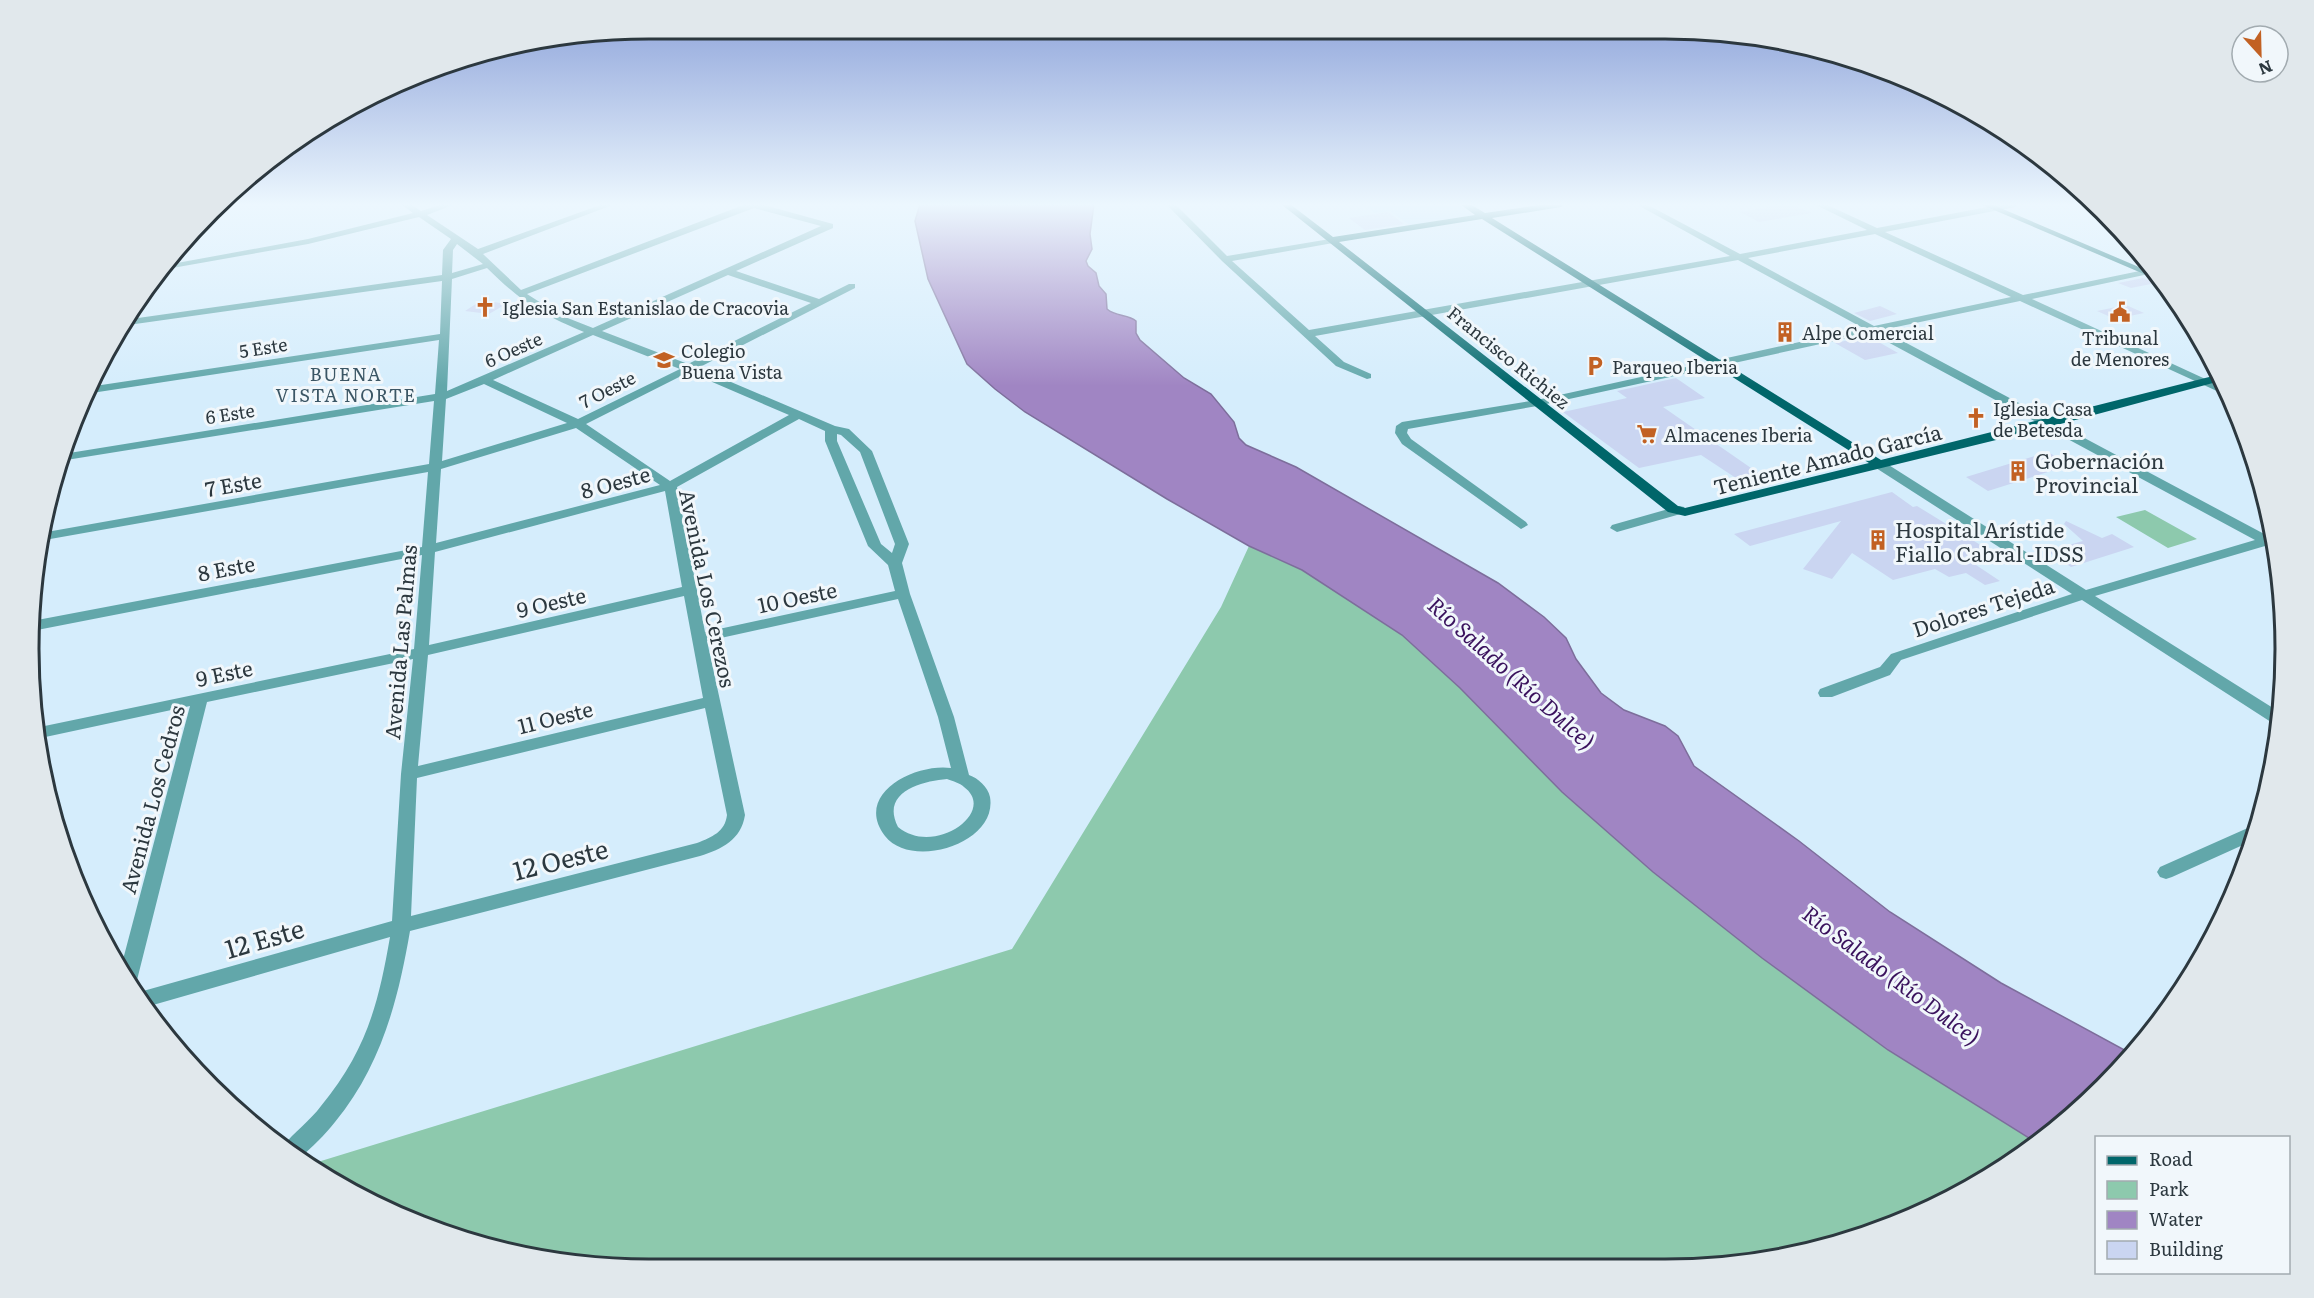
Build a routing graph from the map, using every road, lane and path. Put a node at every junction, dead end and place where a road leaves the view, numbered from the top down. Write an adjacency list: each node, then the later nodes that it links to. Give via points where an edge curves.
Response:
1 (447, 265): 14 (street, Avenida Las Palmas)
2 (596, 265): 17 (street)
3 (745, 265): 12 (street, 6 Oeste)
4 (1231, 265): 24 (street)
5 (1364, 265): 20 (main road, Francisco Richiez)
6 (1562, 265): 15 (main road)
7 (1698, 265): 15 (street)
8 (1755, 265): 22 (street)
9 (1949, 265): 18 (street)
10 (2125, 265): 13 (main road)
11 (489, 266): 14 (street); 17 (street)
12 (728, 272): 19 (street); 23 (street, 6 Oeste)
13 (2144, 273): 18 (street)
14 (447, 277): 21 (street); 25 (street, Avenida Las Palmas)
15 (1592, 283): 20 (street); 26 (main road)
16 (852, 286): 19 (street, 7 Oeste)
17 (519, 294): 23 (street, via 555,317)
18 (2021, 299): 22 (street); 31 (street)
19 (822, 303): 27 (street, 7 Oeste)
20 (1424, 312): 24 (street); 35 (main road, Francisco Richiez)
21 (135, 321)
22 (1875, 329): 26 (street); 37 (street)
23 (593, 332): 27 (street); 30 (street, 6 Oeste)
24 (1307, 334): 28 (street, via 1340,364)
25 (445, 336): 33 (street, 5 Este); 34 (street, Avenida Las Palmas)
26 (1714, 362): 35 (street); 41 (main road)
27 (688, 368): 36 (street); 38 (street, 7 Oeste)
28 (1367, 376)
29 (2212, 379): 31 (main road, Teniente Amado García)
30 (484, 380): 34 (street, 6 Oeste); 38 (street, Avenida Los Cerezos)
31 (2202, 382): 32 (street); 37 (main road, Teniente Amado García)
32 (2216, 388)
33 (97, 389)
34 (440, 397): 40 (street, 6 Este); 42 (street, Avenida Las Palmas)
35 (1537, 403): 44 (main road, Francisco Richiez, via 1673,509); 45 (street, via 1402,426 1401,433 1406,441)
36 (798, 416): 39 (street); 43 (street, 8 Oeste)
37 (2049, 423): 41 (main road, Teniente Amado García); 48 (street)
38 (578, 424): 42 (street, 7 Oeste); 43 (street, Avenida Los Cerezos)
39 (831, 429): 51 (street, via 831,441 875,546); 51 (street, via 845,432 866,452 902,544)
40 (70, 457)
41 (1880, 465): 44 (main road, Teniente Amado García); 54 (street)
42 (434, 467): 47 (street, 7 Este); 50 (street, Avenida Las Palmas)
43 (670, 486): 50 (street, 8 Oeste); 52 (street, Avenida Los Cerezos)
44 (1682, 511): 46 (street)
45 (1521, 525)
46 (1617, 528)
47 (50, 535)
48 (2265, 539)
49 (2265, 544): 54 (street, Dolores Tejeda)
50 (428, 550): 55 (street, 8 Este); 57 (street, Avenida Las Palmas)
51 (895, 563): 53 (street)
52 (690, 590): 56 (street, Avenida Los Cerezos); 57 (street, 9 Oeste)
53 (903, 594): 56 (street, 10 Oeste); 64 (street)
54 (2083, 595): 58 (street, Dolores Tejeda, via 1896,657 1885,671); 61 (street)
55 (40, 625)
56 (699, 638): 60 (street, Avenida Los Cerezos)
57 (421, 652): 59 (street, 9 Este); 63 (street, Avenida Las Palmas)
58 (1826, 693)
59 (200, 699): 62 (street, 9 Este); 69 (street, Avenida Los Cedros)
60 (711, 701): 63 (street, 11 Oeste); 65 (street, Avenida Los Cerezos, via 736,815)
61 (2271, 715)
62 (44, 731)
63 (409, 774): 68 (street, Avenida Las Palmas)
64 (962, 776): 64 (street, via 978,788 983,802 979,819 970,830 938,844 910,843 891,831 885,809 891,796 906,782 920,776)
65 (730, 834): 68 (street, 12 Oeste, via 700,849)
66 (2245, 837): 67 (street)
67 (2166, 872)
68 (401, 926): 70 (street, 12 Este); 71 (street, Avenida Las Palmas, via 385,1007 371,1048 327,1116)
69 (130, 969)
70 (149, 998)
71 (297, 1146)

